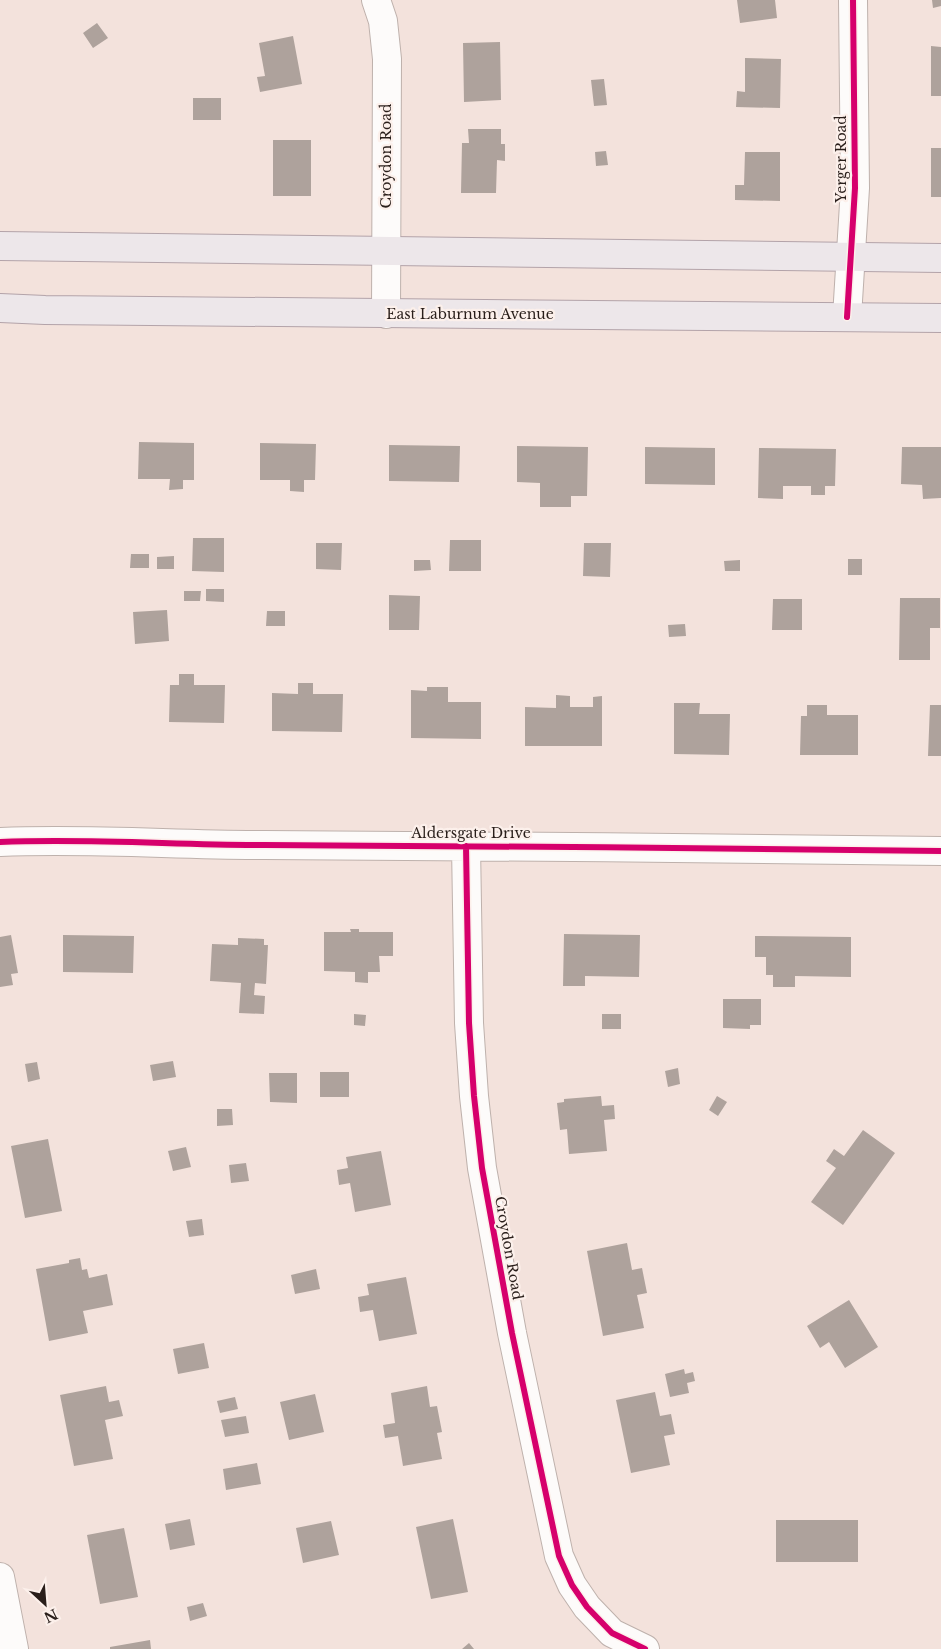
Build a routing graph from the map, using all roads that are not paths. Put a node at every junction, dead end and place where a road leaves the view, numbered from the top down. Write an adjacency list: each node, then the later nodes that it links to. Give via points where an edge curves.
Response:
1 (376, 0): 4 (street, Croydon Road, via 383,20 387,59)
2 (853, 0): 5 (street, Yerger Road, via 855,188)
3 (0, 246): 4 (main road)
4 (386, 251): 5 (main road); 8 (street, Croydon Road)
5 (851, 257): 6 (main road); 9 (street, Yerger Road)
6 (941, 258)
7 (0, 308): 8 (main road, East Laburnum Avenue)
8 (386, 314): 9 (main road, East Laburnum Avenue)
9 (847, 318): 10 (main road, East Laburnum Avenue)
10 (941, 318)
11 (0, 842): 12 (street, Aldersgate Drive)
12 (466, 846): 13 (street, Aldersgate Drive); 16 (street, Croydon Road, via 468,1022 482,1168 510,1324 559,1556 582,1600 612,1633)
13 (941, 850)
14 (0, 1577): 15 (street)
15 (14, 1649)
16 (645, 1649)

